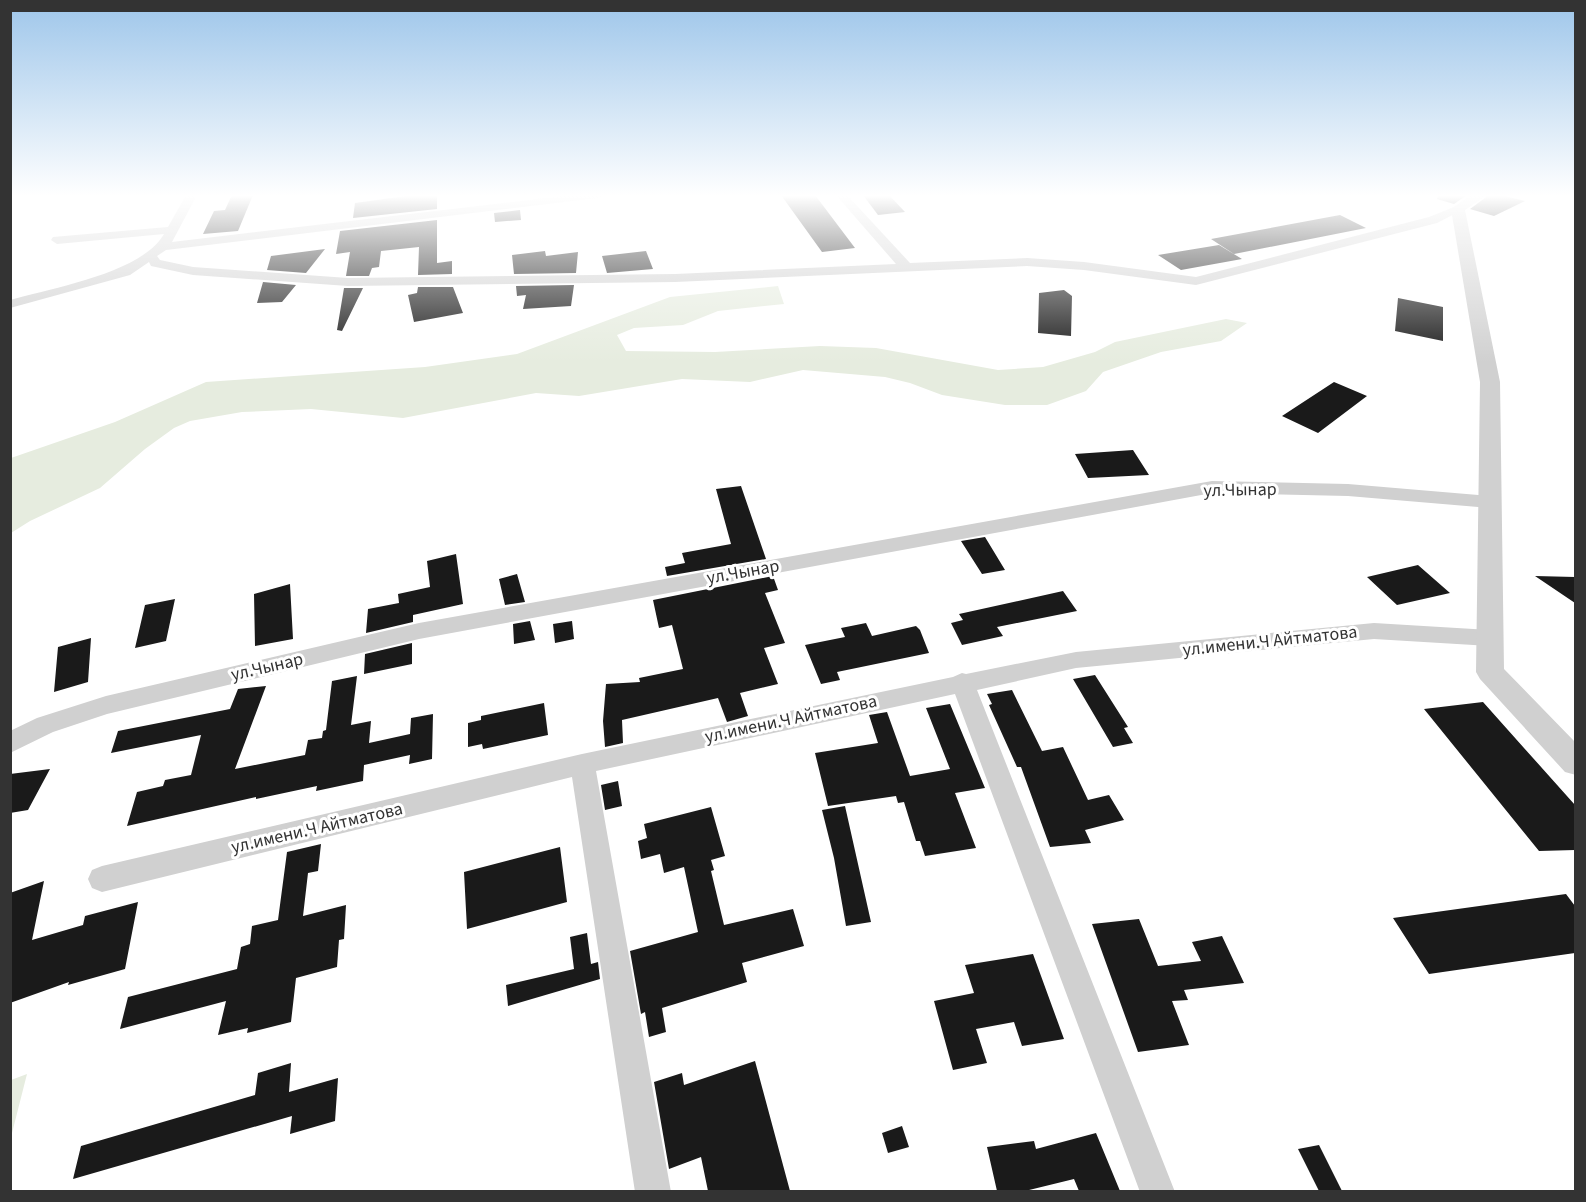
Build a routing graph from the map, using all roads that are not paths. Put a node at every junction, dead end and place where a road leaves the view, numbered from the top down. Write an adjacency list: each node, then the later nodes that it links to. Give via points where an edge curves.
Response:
1 (156, 251): 5 (street)
2 (892, 251): 6 (street)
3 (1312, 251): 6 (street, via 1196,281 1027,262)
4 (1466, 251): 8 (street, via 1490,382)
5 (150, 255): 6 (street, via 156,263 193,271 348,282 675,278); 7 (street, via 125,272)
6 (906, 267)
7 (10, 304)
8 (1490, 502): 9 (street); 11 (street, ул.Чынар, via 1348,490 1212,487 419,631 106,705 45,725)
9 (1490, 638): 10 (street, ул.имени.Ч Айтматова, via 1374,631 1076,660); 12 (street, via 1491,672)
10 (962, 682): 13 (street, ул.имени.Ч Айтматова); 16 (street)
11 (10, 743)
12 (1574, 761)
13 (582, 764): 14 (street, ул.имени.Ч Айтматова); 15 (street)
14 (102, 879)
15 (653, 1191)
16 (1158, 1191)

